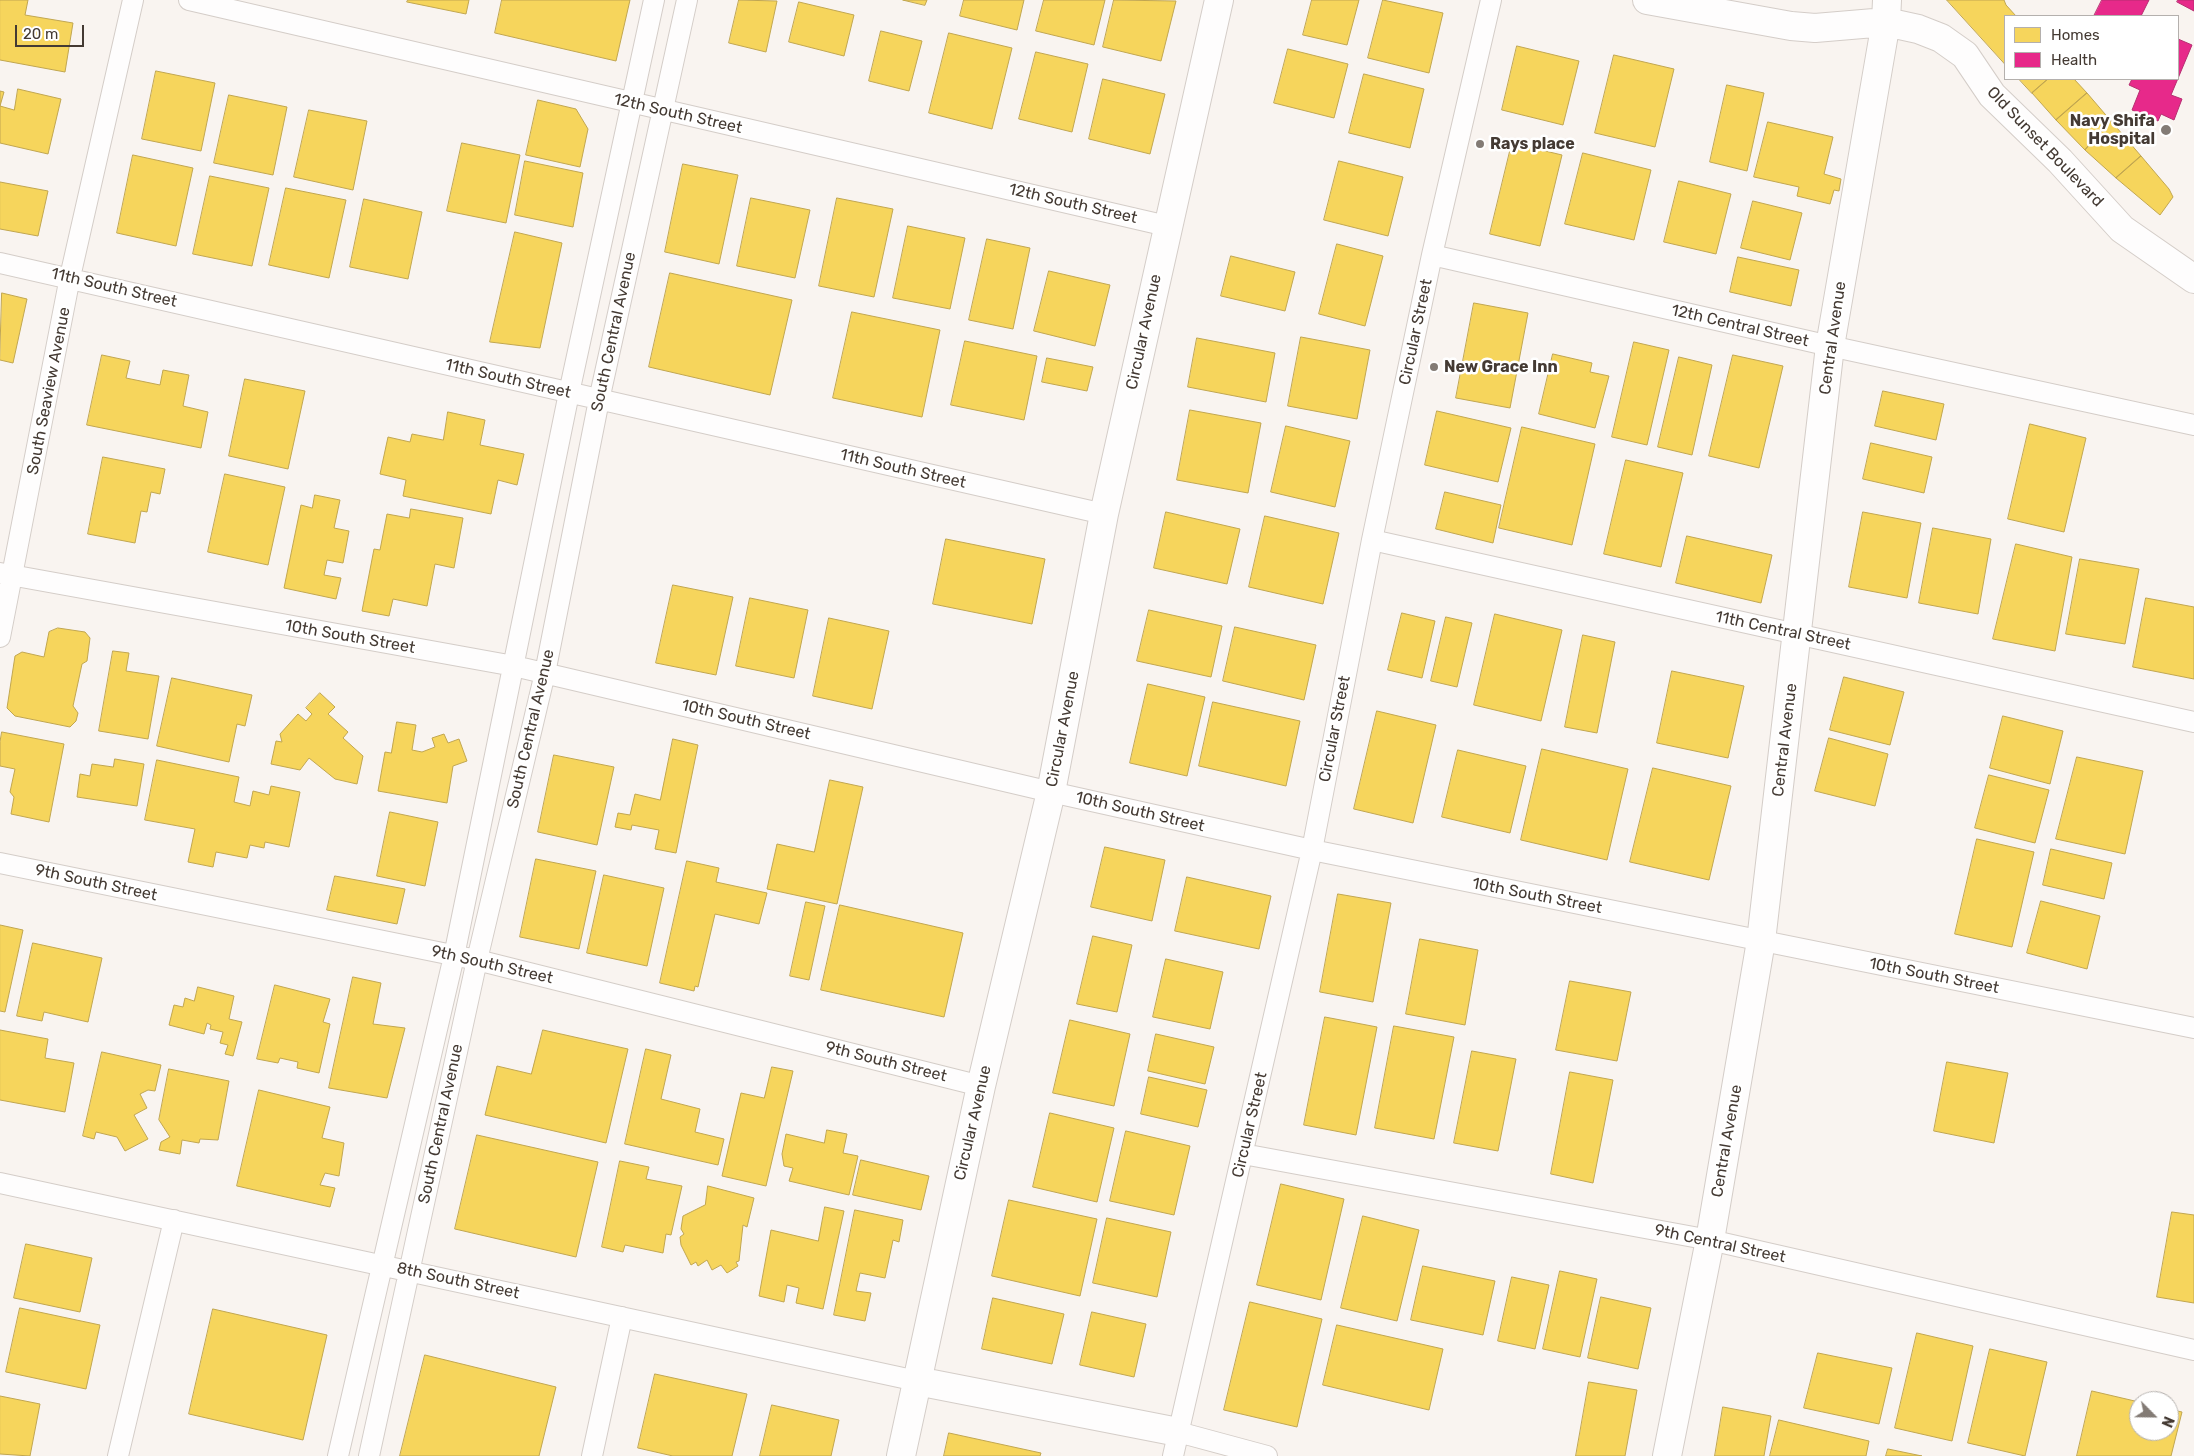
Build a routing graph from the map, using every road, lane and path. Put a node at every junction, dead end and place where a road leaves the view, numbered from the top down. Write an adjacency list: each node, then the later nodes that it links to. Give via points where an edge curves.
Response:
1 (133, 0): 14 (street, South Seaview Avenue)
2 (189, 0): 9 (street, 12th South Street)
3 (654, 0): 9 (street)
4 (687, 0): 10 (street, South Central Avenue)
5 (1219, 0): 11 (street, Circular Avenue)
6 (1491, 0): 12 (street, Circular Street)
7 (1647, 0): 8 (street, Old Sunset Boulevard, via 1814,28)
8 (1887, 11): 15 (street, Old Sunset Boulevard, via 1941,38 1965,55 1992,94 2060,161 2122,229); 16 (street, Central Avenue)
9 (631, 103): 10 (street, 12th South Street); 17 (street)
10 (662, 110): 11 (street, 12th South Street); 18 (street, South Central Avenue)
11 (1167, 226): 20 (street, Circular Avenue)
12 (1432, 256): 16 (street, 12th Central Street); 21 (street, Circular Street)
13 (0, 263): 14 (street, 11th South Street)
14 (70, 277): 17 (street, 11th South Street); 22 (street, South Seaview Avenue)
15 (2194, 279)
16 (1830, 346): 19 (street, 12th Central Street); 23 (street, Central Avenue)
17 (569, 393): 18 (street, 11th South Street); 25 (street)
18 (599, 400): 20 (street, 11th South Street); 26 (street, South Central Avenue)
19 (2194, 425)
20 (1104, 514): 28 (street, Circular Avenue)
21 (1372, 540): 23 (street, 11th Central Street); 29 (street, Circular Street)
22 (6, 575): 24 (street, South Seaview Avenue); 25 (street, 10th South Street)
23 (1798, 634): 27 (street, 11th Central Street); 31 (street, Central Avenue)
24 (0, 637)
25 (514, 666): 26 (street, 10th South Street); 32 (street)
26 (545, 673): 28 (street, 10th South Street); 33 (street, South Central Avenue)
27 (2194, 722)
28 (1051, 792): 29 (street, 10th South Street); 35 (street, Circular Avenue)
29 (1312, 850): 31 (street, 10th South Street); 36 (street, Circular Street)
30 (0, 863): 32 (street, 9th South Street)
31 (1761, 941): 34 (street, 10th South Street); 39 (street, Central Avenue)
32 (454, 956): 33 (street, 9th South Street); 40 (street)
33 (477, 960): 35 (street, 9th South Street); 41 (street, South Central Avenue)
34 (2194, 1028)
35 (981, 1086): 44 (street, Circular Avenue)
36 (1243, 1154): 39 (street, 9th Central Street); 45 (street, Circular Street)
37 (0, 1183): 38 (street, 8th South Street)
38 (174, 1220): 40 (street, 8th South Street); 46 (street)
39 (1710, 1240): 43 (street, 9th Central Street); 52 (street, Central Avenue)
40 (381, 1265): 41 (street, 8th South Street); 47 (street)
41 (409, 1271): 42 (street, 8th South Street); 48 (street, South Central Avenue)
42 (622, 1317): 44 (street, 8th South Street); 49 (street)
43 (2194, 1350)
44 (916, 1380): 45 (street); 50 (street, Circular Avenue)
45 (1176, 1444): 51 (street)
46 (118, 1456)
47 (338, 1456)
48 (369, 1456)
49 (592, 1456)
50 (901, 1456)
51 (1267, 1456)
52 (1667, 1456)

